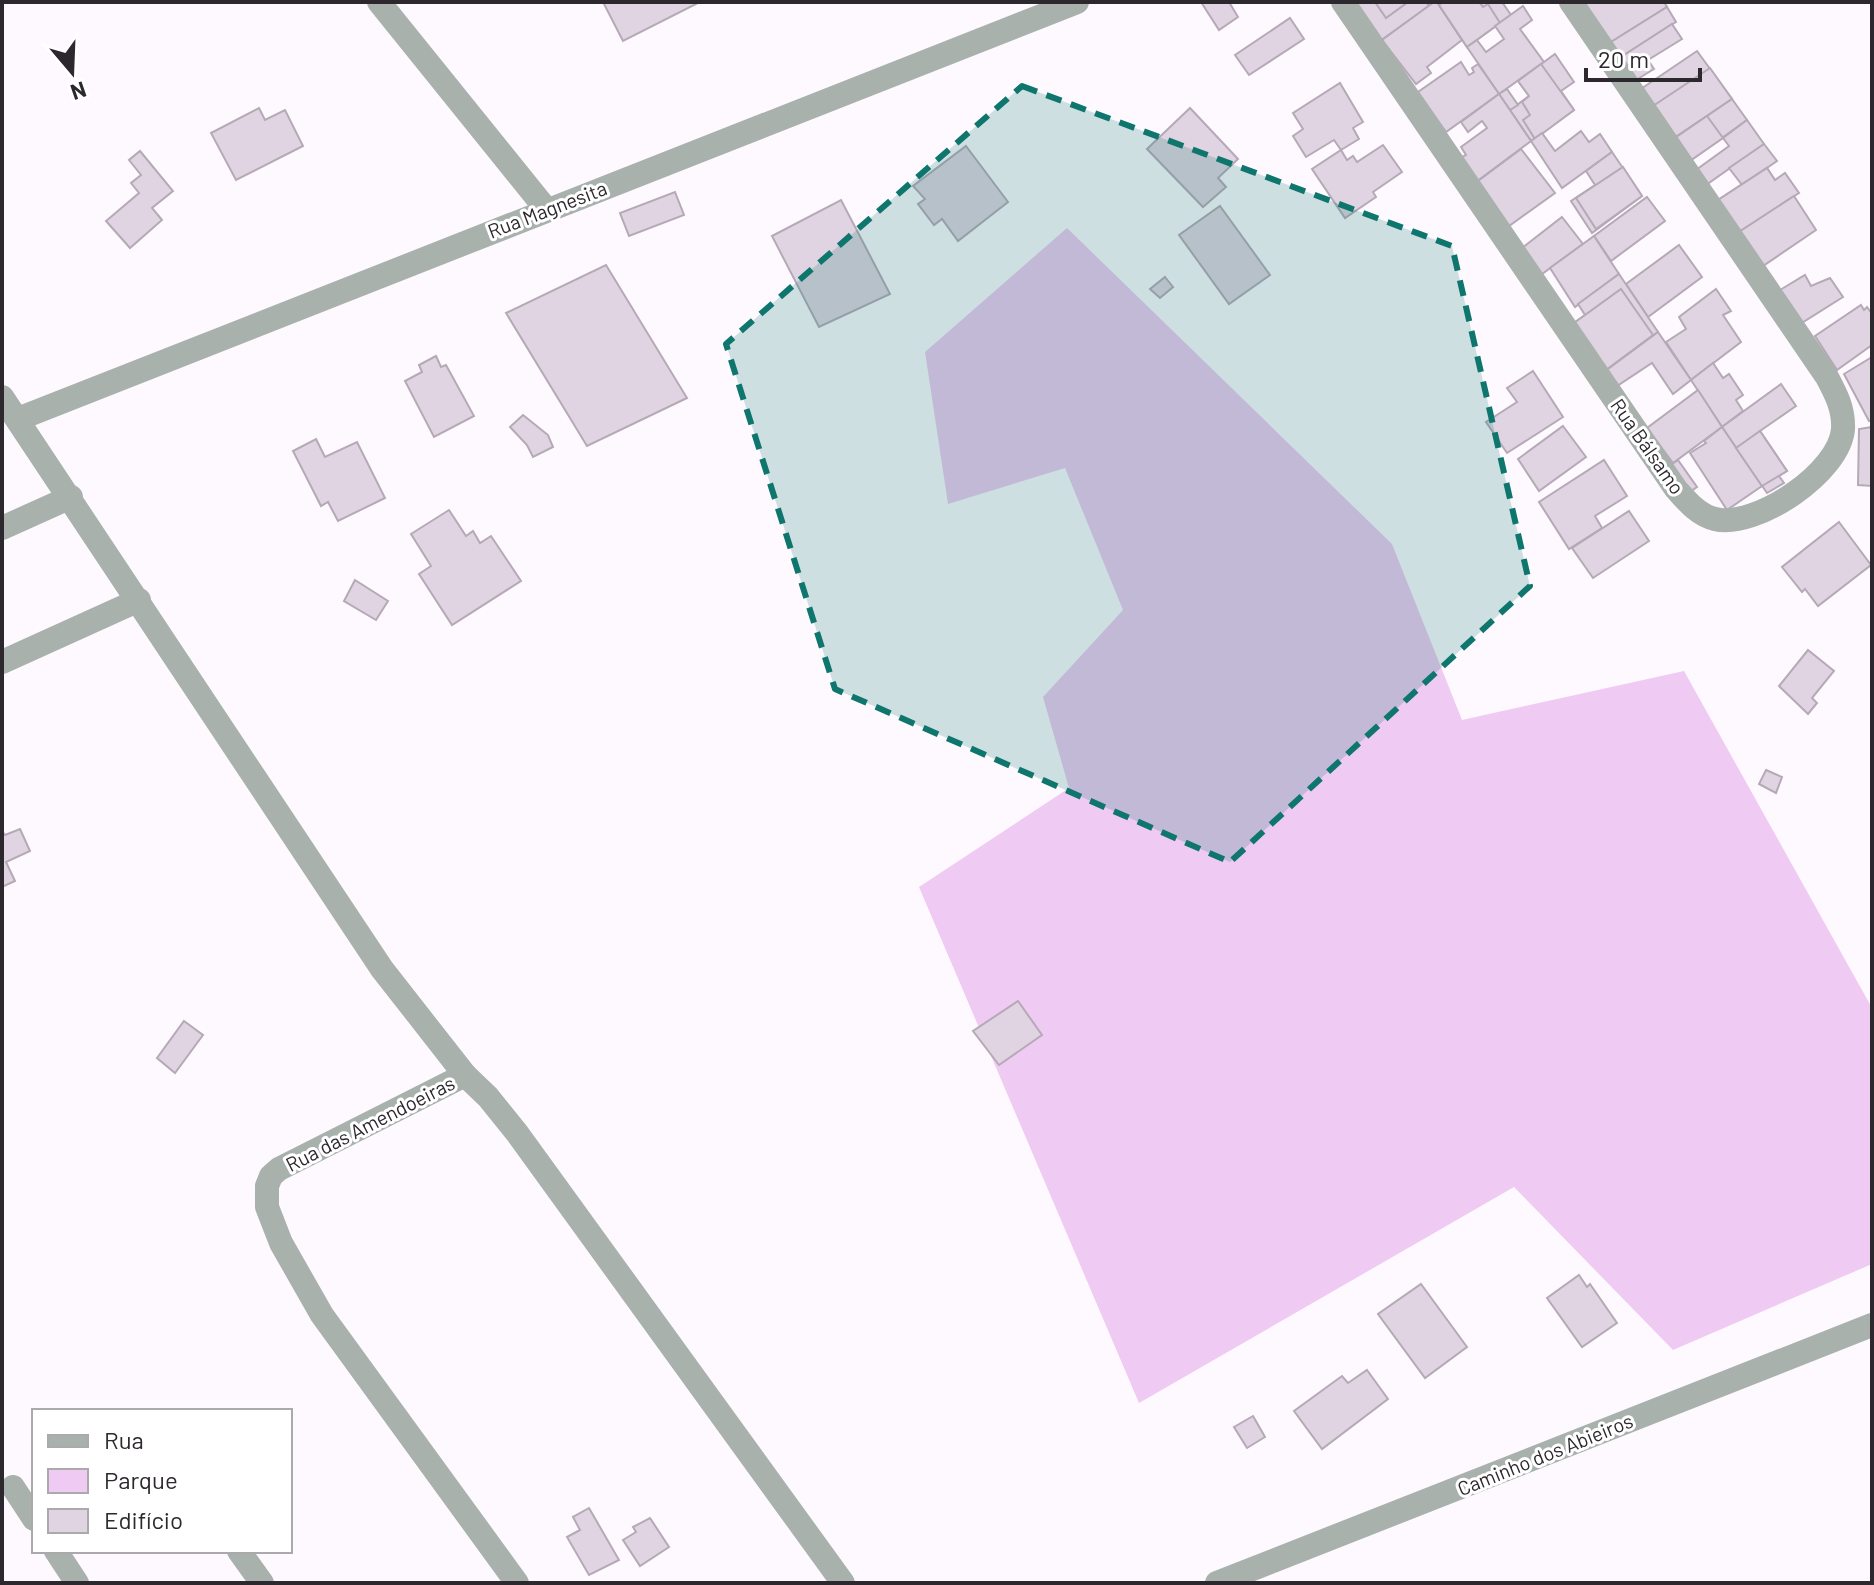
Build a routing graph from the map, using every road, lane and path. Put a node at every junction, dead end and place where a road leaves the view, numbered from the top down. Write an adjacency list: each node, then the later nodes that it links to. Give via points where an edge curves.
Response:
1 (379, 2): 6 (street)
2 (1077, 2): 5 (street, Rua Magnesita)
3 (1343, 2): 4 (street, Rua Bálsamo, via 1676,489 1694,508 1715,519 1741,519 1809,482 1833,456 1843,432 1841,403)
4 (1571, 2)
5 (1043, 8): 6 (street, Rua Magnesita)
6 (546, 209): 8 (street, Rua Magnesita)
7 (2, 397): 8 (street)
8 (18, 419): 9 (street)
9 (71, 497): 10 (street); 11 (street)
10 (2, 528)
11 (139, 600): 12 (street); 13 (street, via 382,969)
12 (2, 662)
13 (465, 1075): 21 (street, Rua das Amendoeiras, via 279,1169 271,1176 267,1207 322,1315); 22 (street, Rua das Amendoeiras, via 517,1133)
14 (1872, 1325): 23 (street, Caminho dos Abieiros)
15 (13, 1487): 16 (street)
16 (32, 1516)
17 (57, 1553): 19 (street)
18 (240, 1553): 20 (street)
19 (77, 1583)
20 (262, 1583)
21 (517, 1583)
22 (843, 1583)
23 (1217, 1583)

